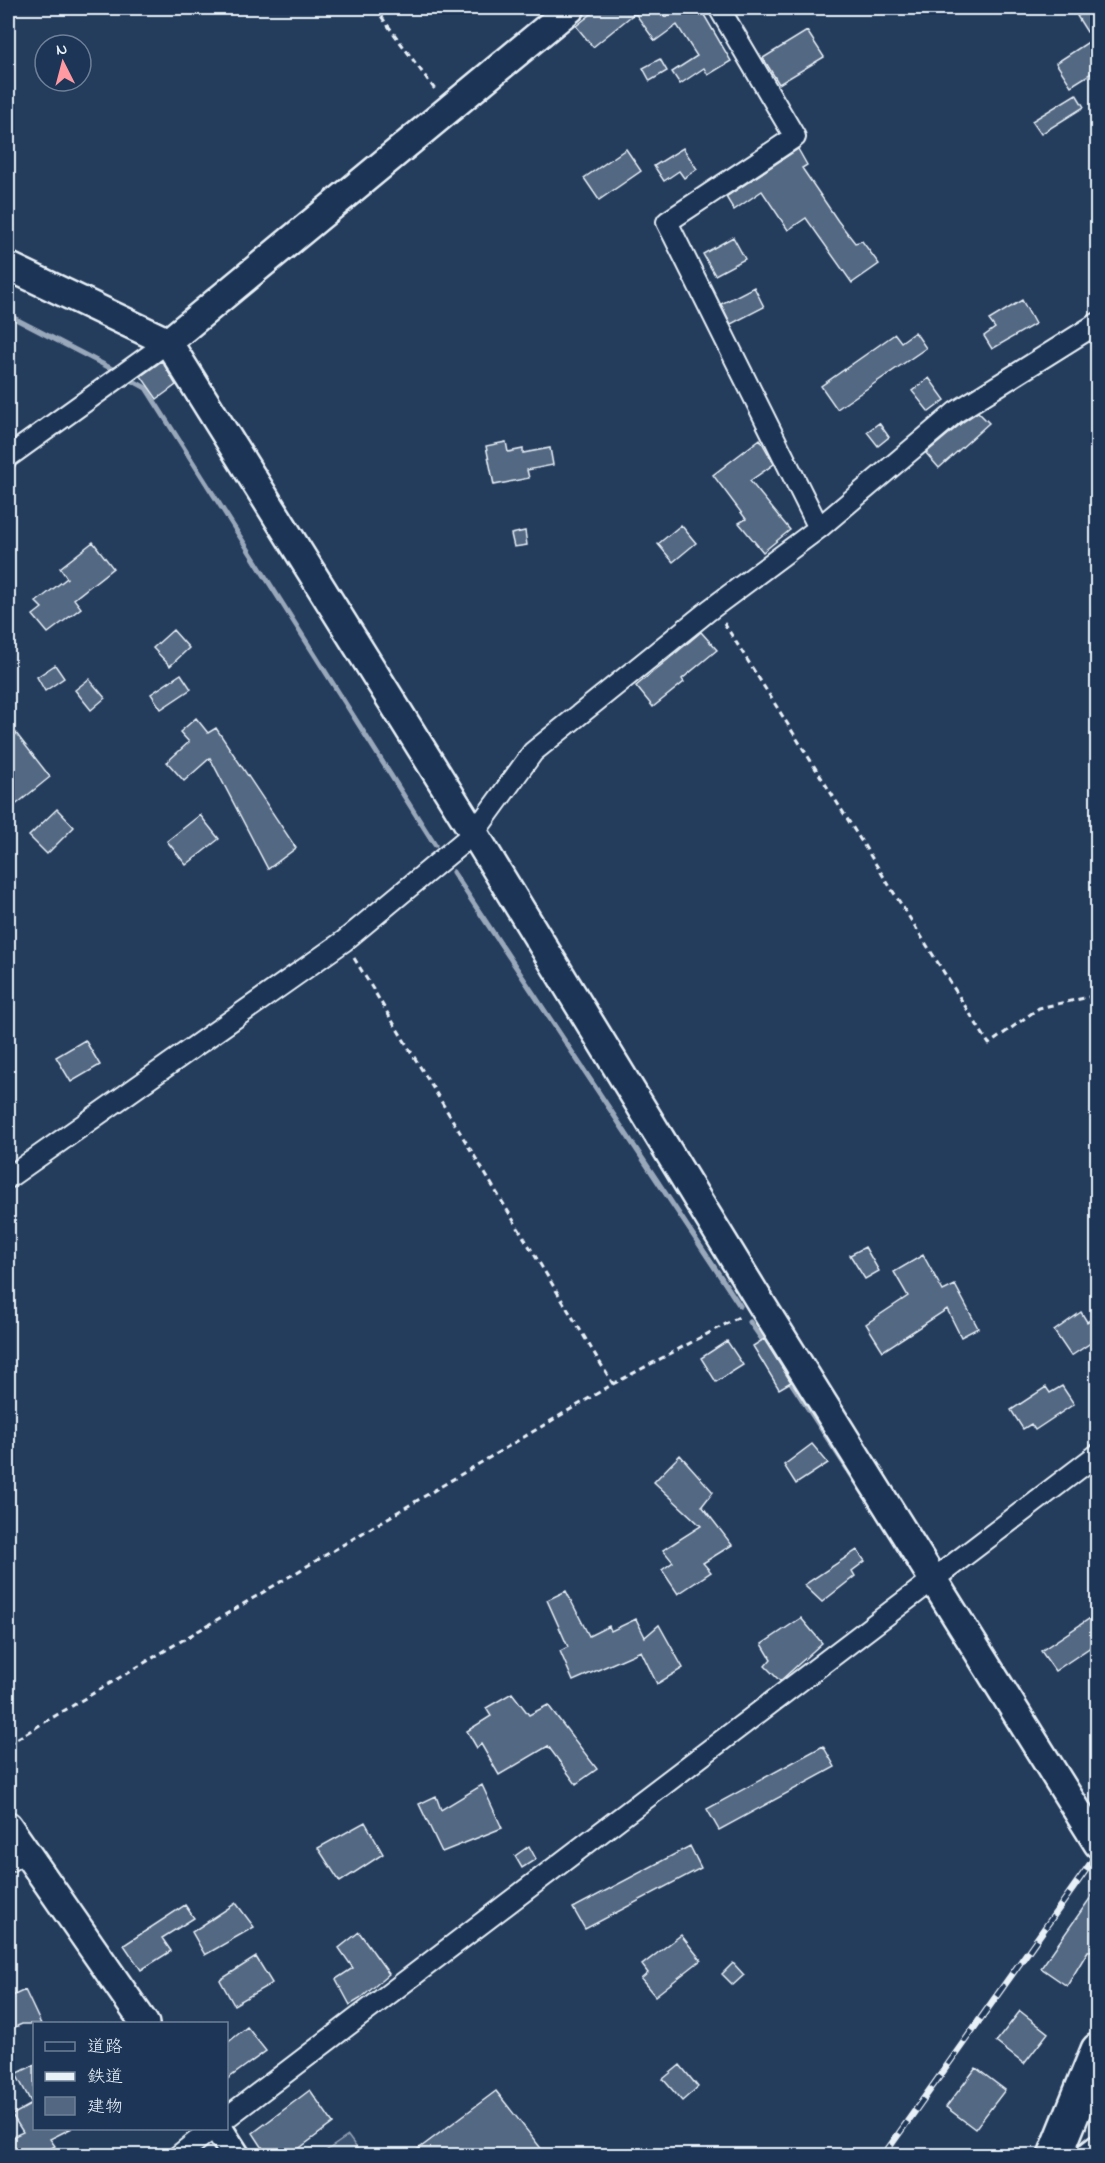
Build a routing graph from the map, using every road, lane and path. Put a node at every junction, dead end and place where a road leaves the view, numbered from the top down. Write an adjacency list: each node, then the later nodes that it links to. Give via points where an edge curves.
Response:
1 (375, 8): 4 (path)
2 (571, 8): 4 (street)
3 (719, 8): 9 (street, via 795,137 667,222)
4 (449, 109): 7 (street)
5 (8, 266): 7 (street)
6 (1098, 323): 9 (street, via 956,412)
7 (168, 342): 8 (street); 11 (street)
8 (8, 458)
9 (819, 528): 10 (street)
10 (714, 606): 11 (street, via 533,752); 13 (path, via 989,1044 1039,1008)
11 (474, 833): 12 (street); 15 (street)
12 (344, 941): 14 (street); 16 (path)
13 (1098, 995)
14 (8, 1178)
15 (762, 1305): 16 (path); 18 (street)
16 (613, 1384): 19 (path)
17 (1098, 1454): 18 (street)
18 (933, 1578): 21 (street); 25 (street)
19 (8, 1744)
20 (8, 1826): 22 (street)
21 (1098, 1844)
22 (16, 1856): 23 (street)
23 (143, 2022)
24 (1098, 2050): 31 (highway)
25 (228, 2116)
26 (210, 2130): 29 (street)
27 (219, 2130): 30 (street)
28 (1098, 2149): 32 (street)
29 (178, 2156)
30 (236, 2156)
31 (1055, 2156)
32 (1089, 2156)

